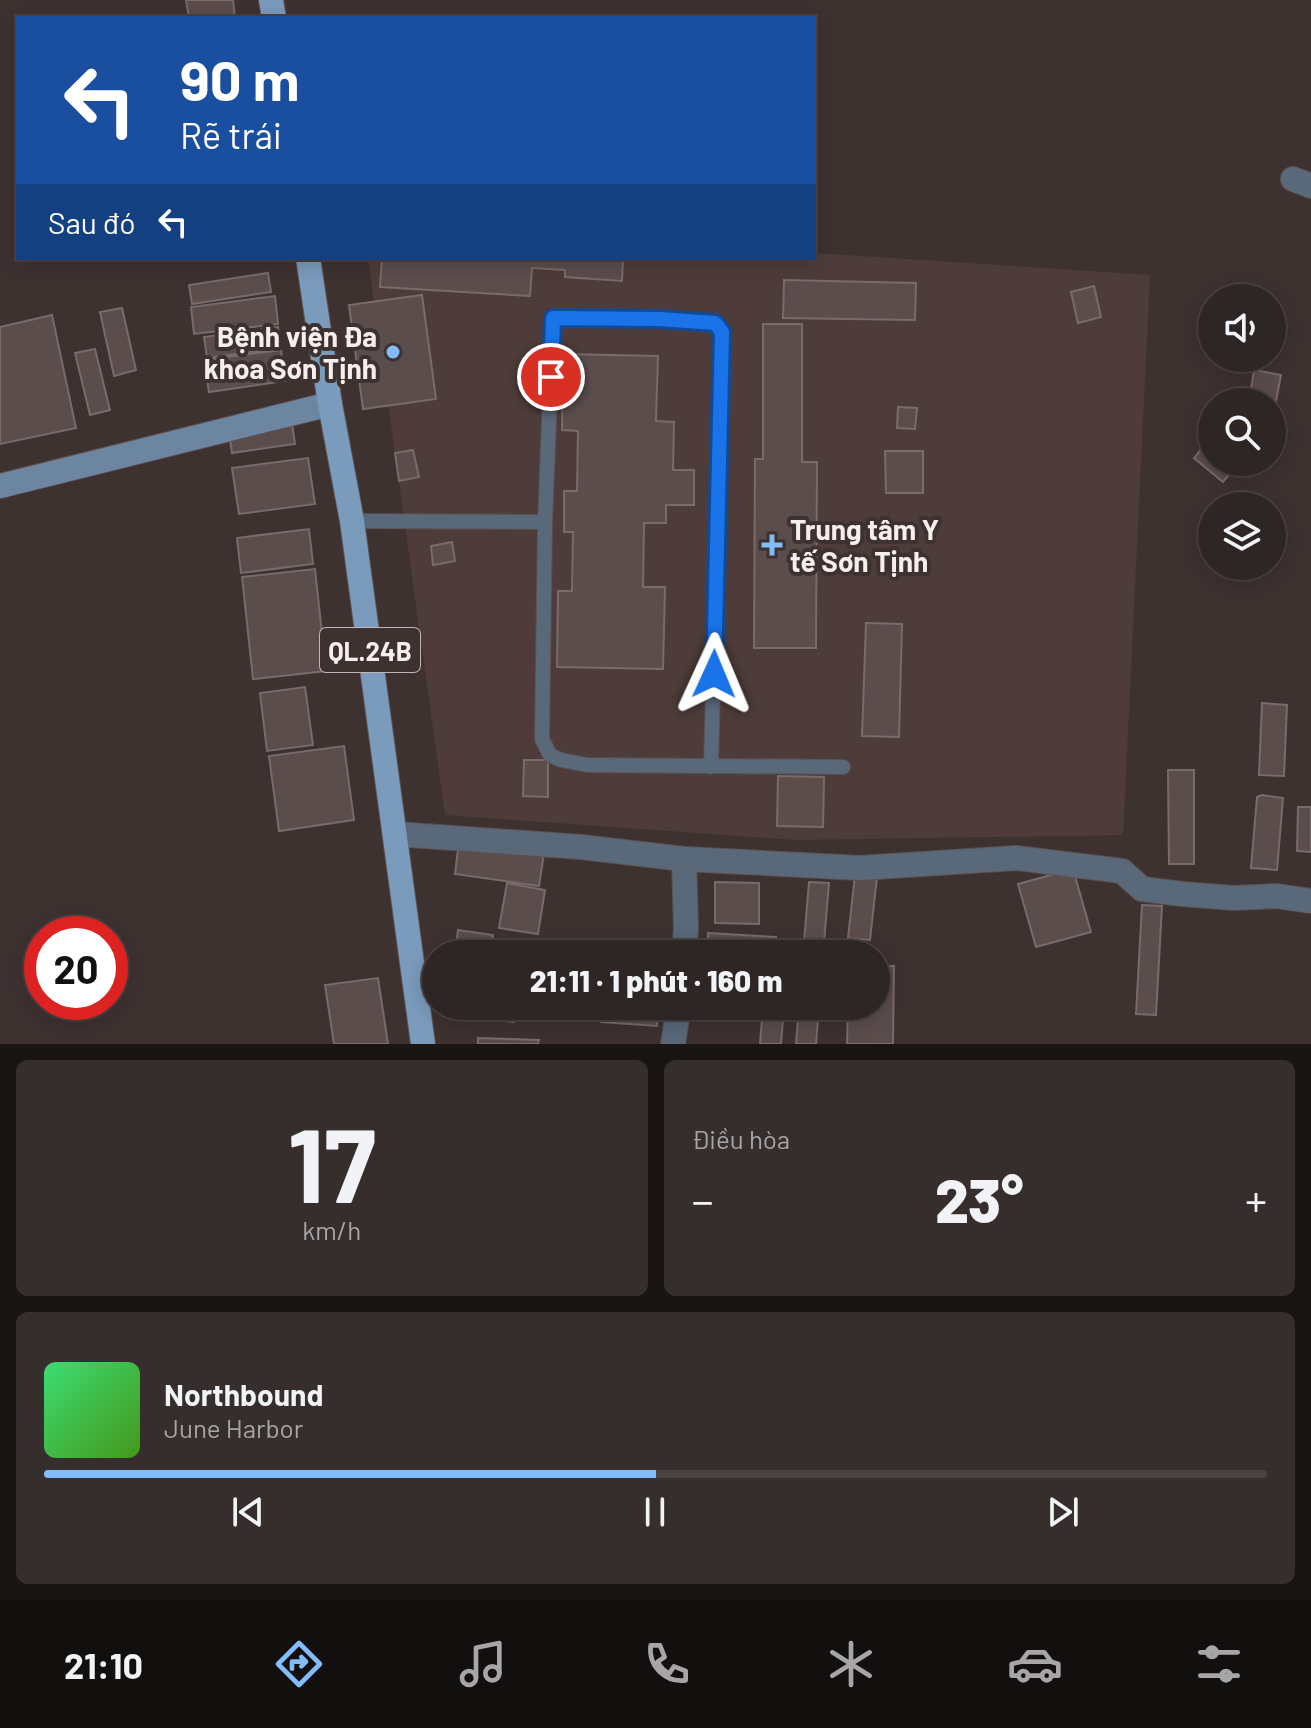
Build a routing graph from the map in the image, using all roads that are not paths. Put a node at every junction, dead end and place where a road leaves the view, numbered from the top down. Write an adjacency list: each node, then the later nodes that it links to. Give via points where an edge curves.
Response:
1 (308, 260): 2 (main road, QL.24B)
2 (330, 404): 3 (street); 4 (main road, QL.24B)
3 (0, 486)
4 (352, 521): 5 (lane); 8 (main road, QL.24B)
5 (545, 522): 6 (lane, via 542,739 550,755 587,765); 6 (lane, via 553,318 715,323 722,332)
6 (711, 767): 7 (lane)
7 (843, 767)
8 (395, 834): 9 (street); 13 (main road, QL.24B)
9 (684, 859): 10 (street, via 860,868 1016,858 1122,871 1142,889 1169,893); 11 (street)
10 (1311, 901)
11 (685, 940)
12 (677, 1020): 14 (street)
13 (423, 1044)
14 (673, 1044)

